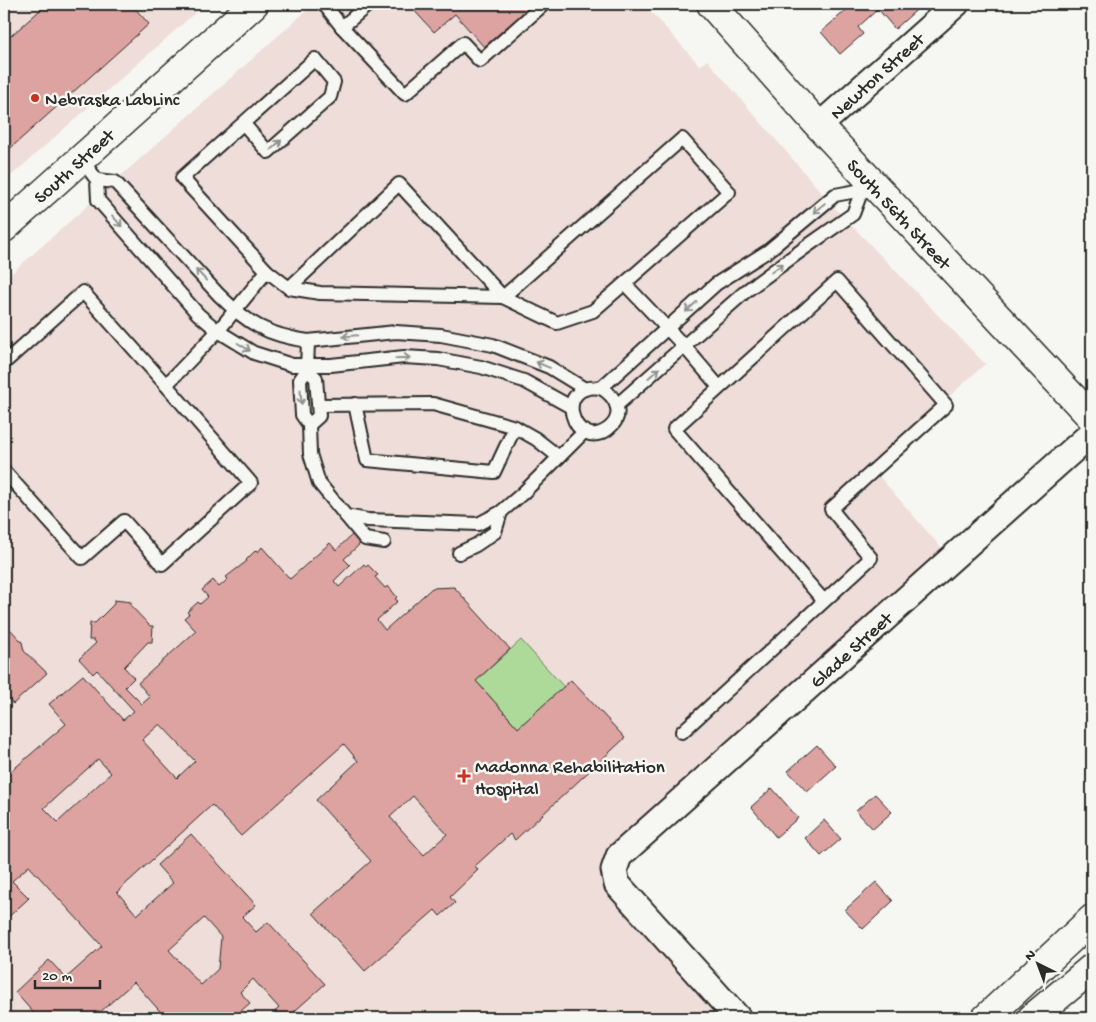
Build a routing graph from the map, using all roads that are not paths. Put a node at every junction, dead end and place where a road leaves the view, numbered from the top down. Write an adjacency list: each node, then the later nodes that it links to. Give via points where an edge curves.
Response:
1 (254, 4): 10 (main road, South Street)
2 (324, 4): 7 (lane)
3 (369, 4): 7 (lane)
4 (544, 4): 7 (lane, via 480,61 463,43 405,94)
5 (711, 4): 9 (main road, South 56th Street)
6 (956, 4): 9 (street, Newton Street)
7 (342, 27)
8 (242, 123): 8 (lane, one-way to 8, via 268,152 330,96 334,82 315,59); 14 (lane, via 182,178)
9 (819, 126): 12 (main road, South 56th Street)
10 (80, 158): 11 (lane); 13 (main road, South Street)
11 (97, 180): 18 (lane, one-way to 11, via 115,182); 20 (lane, one-way to 20, via 98,200 198,314)
12 (867, 186): 19 (lane, one-way to 19, via 835,195 768,250 716,284); 22 (lane, one-way to 12, via 746,291 853,214); 33 (main road, South 56th Street)
13 (4, 228)
14 (267, 271): 16 (lane); 18 (lane)
15 (625, 284): 17 (lane, via 593,311 556,323); 17 (lane, via 729,192 682,139); 19 (lane)
16 (289, 288): 17 (lane, via 320,293); 17 (lane, via 399,184)
17 (503, 297)
18 (235, 310): 20 (lane); 21 (lane, via 260,328)
19 (668, 328): 22 (lane); 27 (lane)
20 (218, 331): 24 (lane, one-way to 24, via 254,353); 25 (lane)
21 (308, 341): 24 (lane); 28 (lane, one-way to 21, via 549,367 493,345 441,335 396,332)
22 (684, 346): 26 (lane); 31 (lane, one-way to 22)
23 (4, 363): 25 (lane, via 83,292)
24 (307, 368): 30 (lane, via 316,378); 32 (lane, one-way to 32, via 404,357 438,359 481,367 524,381); 34 (lane, one-way to 34, via 300,380 302,415)
25 (166, 385): 39 (lane, via 251,483 162,564 124,521 82,558)
26 (719, 387): 44 (lane, via 674,429); 44 (lane, via 837,282 946,405 831,509 871,558)
27 (601, 388): 28 (lane); 31 (lane, via 614,398)
28 (585, 389): 32 (lane, via 578,393)
29 (355, 404): 30 (lane); 35 (lane, via 433,404); 35 (lane, via 367,460 494,472)
30 (320, 405): 34 (lane, via 319,416)
31 (617, 405): 36 (lane, via 611,426 599,433)
32 (571, 407): 36 (lane, via 574,422)
33 (1092, 418)
34 (309, 424): 41 (lane, via 310,454 319,483)
35 (515, 427): 38 (lane)
36 (585, 431): 38 (lane)
37 (1092, 433): 48 (street, Glade Street, via 619,856 614,870 617,884)
38 (559, 457): 40 (lane)
39 (4, 471)
40 (501, 512): 41 (lane, via 478,524 368,520); 43 (lane, via 495,532)
41 (346, 516): 42 (lane, via 364,539)
42 (384, 542)
43 (459, 553)
44 (824, 601): 45 (lane)
45 (682, 732)
46 (1092, 919): 49 (main road)
47 (1092, 968): 50 (main road)
48 (738, 1018)
49 (986, 1018)
50 (1032, 1018)

